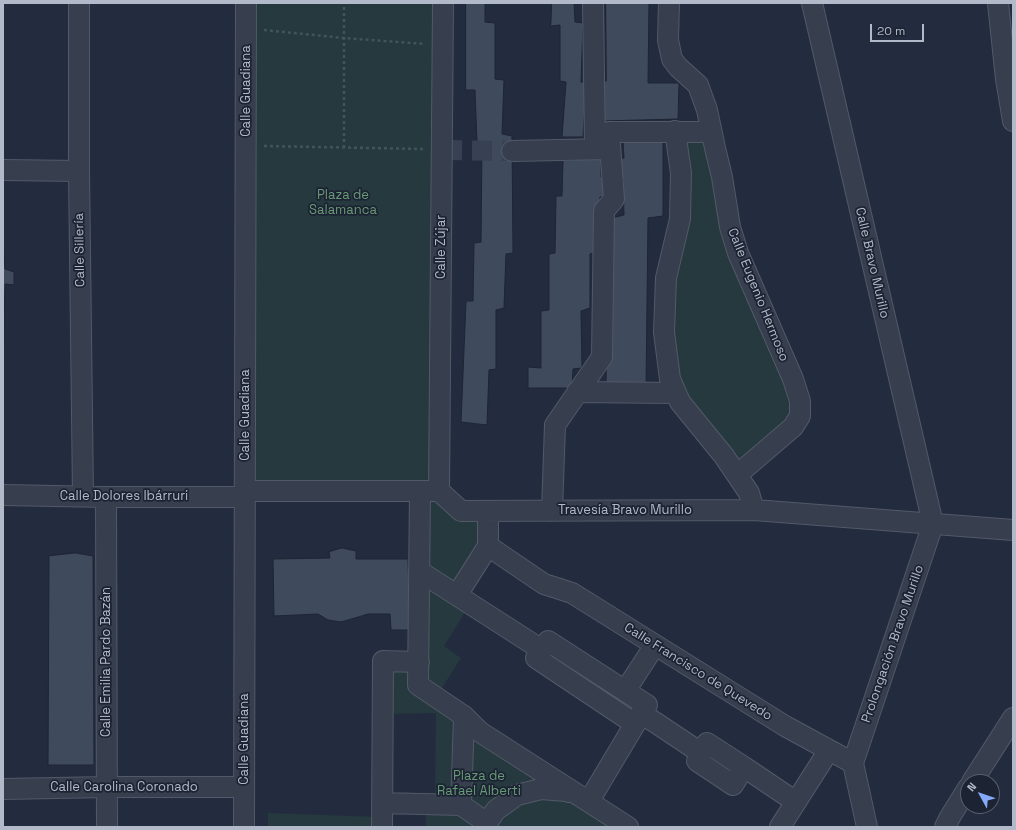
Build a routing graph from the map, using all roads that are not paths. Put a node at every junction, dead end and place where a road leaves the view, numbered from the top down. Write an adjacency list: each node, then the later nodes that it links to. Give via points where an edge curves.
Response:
1 (79, 3): 14 (street, Calle Sillería)
2 (246, 3): 19 (street, Calle Guadiana)
3 (443, 3): 18 (street, Calle Zújar, via 442,150)
4 (593, 3): 11 (street)
5 (669, 3): 10 (street, Calle Eugenio Hermoso, via 668,40 672,59 698,86 707,110)
6 (812, 3): 26 (street, Calle Bravo Murillo)
7 (998, 3): 8 (street)
8 (1013, 121)
9 (675, 131): 10 (street); 11 (street); 16 (street, via 681,173 680,219 666,278 664,332 670,379)
10 (711, 132): 17 (street, Calle Eugenio Hermoso, via 730,227 738,253 800,400 800,416 793,427)
11 (604, 143): 12 (street); 15 (street, via 614,199 604,211 602,357)
12 (512, 151)
13 (3, 170): 14 (street)
14 (78, 171): 21 (street, Calle Sillería)
15 (578, 392): 16 (street); 23 (street, via 555,425)
16 (676, 393): 17 (street, via 680,402)
17 (737, 475): 24 (street, via 748,493)
18 (429, 491): 19 (street); 25 (street, Travesía Bravo Murillo, via 461,511); 29 (street)
19 (245, 494): 22 (street, Calle Dolores Ibárruri); 42 (street, Calle Guadiana)
20 (3, 495): 21 (street, Calle Dolores Ibárruri)
21 (83, 496): 22 (street, Calle Dolores Ibárruri)
22 (106, 497): 41 (street, Calle Emilia Pardo Bazán)
23 (552, 510): 24 (street, Travesía Bravo Murillo); 25 (street, Travesía Bravo Murillo)
24 (754, 510): 26 (street, Travesía Bravo Murillo)
25 (488, 511): 28 (street)
26 (933, 524): 27 (street, Travesía Bravo Murillo); 39 (street, Prolongación Bravo Murillo)
27 (1013, 530)
28 (488, 546): 30 (street); 31 (street, Calle Francisco de Quevedo, via 544,584 572,593)
29 (419, 571): 30 (street); 33 (street)
30 (457, 595): 32 (street)
31 (655, 645): 34 (street); 38 (street, Calle Francisco de Quevedo, via 785,726)
32 (542, 650): 34 (street, via 548,641); 36 (street, via 536,658)
33 (419, 662): 35 (street, via 418,685); 47 (street, via 383,661)
34 (624, 691): 36 (street, via 647,705)
35 (464, 716): 44 (street, via 480,732); 48 (street)
36 (638, 718): 44 (street); 46 (street, via 702,753 697,761 733,785 744,767)
37 (1013, 718): 40 (street)
38 (829, 750): 39 (street, Calle Francisco de Quevedo); 46 (street)
39 (853, 763): 56 (street)
40 (977, 774)
41 (107, 786): 42 (street, Calle Carolina Coronado); 43 (street, Calle Carolina Coronado); 50 (street, Calle Emilia Pardo Bazán)
42 (244, 787): 51 (street, Calle Guadiana)
43 (3, 789)
44 (589, 801): 49 (street, via 566,790 541,788 517,795 496,810); 53 (street, via 606,817); 54 (street)
45 (960, 801): 57 (street)
46 (796, 802): 55 (street)
47 (382, 803): 48 (street); 52 (street)
48 (461, 805): 49 (street)
49 (485, 825)
50 (107, 827)
51 (244, 827)
52 (382, 827)
53 (611, 827)
54 (628, 827)
55 (780, 827)
56 (868, 827)
57 (945, 827)

